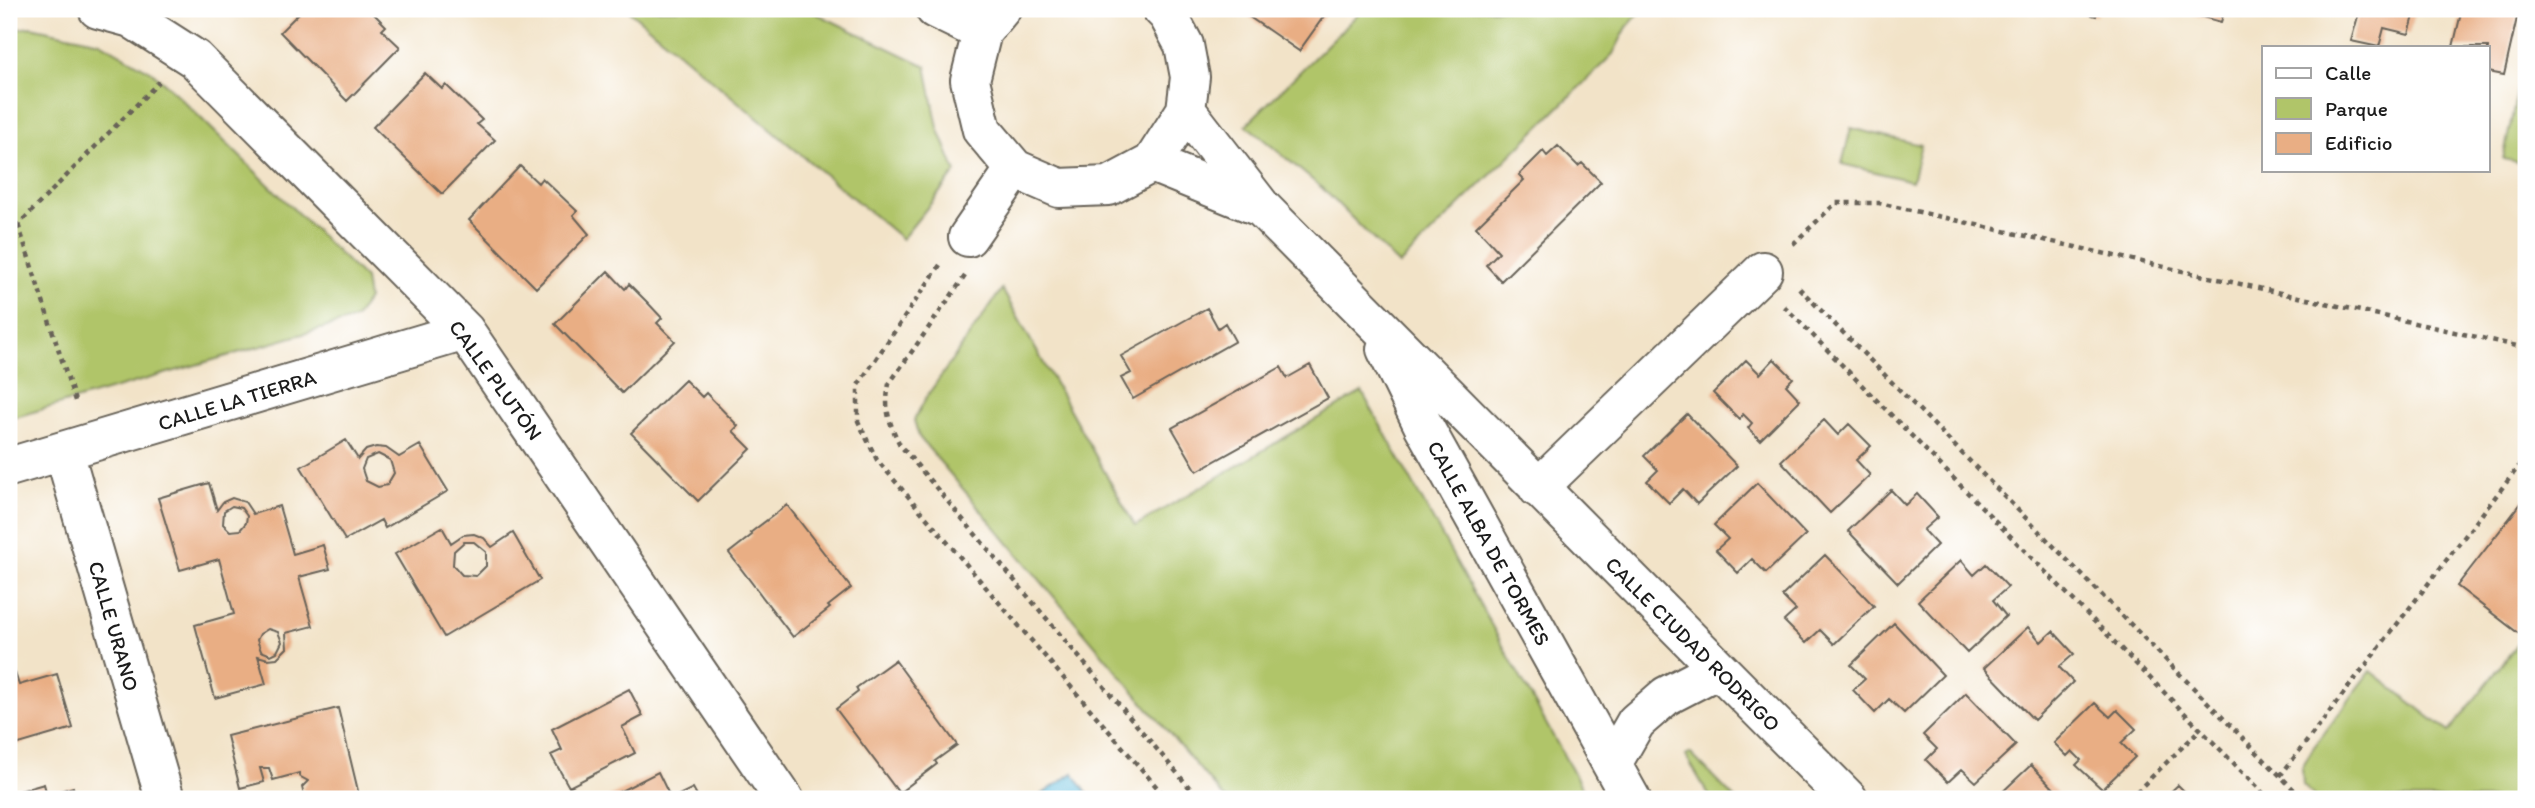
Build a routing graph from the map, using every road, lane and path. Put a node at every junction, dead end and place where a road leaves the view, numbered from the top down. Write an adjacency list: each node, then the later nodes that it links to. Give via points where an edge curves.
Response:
1 (99, 9): 17 (street, CALLE PLUTÓN, via 131,19 195,59)
2 (935, 9): 4 (street)
3 (1162, 9): 6 (street, via 1184,44 1190,77)
4 (992, 20): 8 (street, via 970,80 982,130)
5 (164, 76): 11 (path)
6 (1186, 110): 7 (street); 9 (street, CALLE CIUDAD RODRIGO)
7 (1152, 163): 8 (street, via 1109,186 1059,188); 9 (street, CALLE CIUDAD RODRIGO)
8 (1015, 169): 13 (street)
9 (1262, 208): 16 (street, CALLE CIUDAD RODRIGO)
10 (9, 222): 11 (path)
11 (18, 224): 12 (path); 19 (path)
12 (9, 234)
13 (968, 237): 30 (path, via 935,270 858,385 858,421 877,460)
14 (966, 274): 31 (path, via 889,384 885,402 889,423 900,445)
15 (1771, 277): 18 (path, via 1836,203 1879,203); 23 (street); 25 (path); 27 (path)
16 (1371, 319): 23 (street, CALLE CIUDAD RODRIGO); 26 (street, CALLE ALBA DE TORMES, via 1423,425)
17 (465, 331): 20 (street, CALLE LA TIERRA); 29 (street, CALLE PLUTÓN)
18 (2526, 348)
19 (76, 404)
20 (64, 452): 22 (street, CALLE LA TIERRA); 28 (street, CALLE URANO)
21 (2526, 457): 27 (path)
22 (9, 467)
23 (1538, 488): 24 (street, CALLE CIUDAD RODRIGO)
24 (1718, 669): 26 (street, via 1666,696 1636,722); 33 (street, CALLE CIUDAD RODRIGO)
25 (2200, 730): 34 (path); 35 (path)
26 (1612, 764): 32 (street, CALLE ALBA DE TORMES)
27 (2280, 776): 36 (path)
28 (165, 799)
29 (784, 799)
30 (1167, 799)
31 (1199, 799)
32 (1631, 799)
33 (1848, 799)
34 (2129, 799)
35 (2269, 799)
36 (2303, 799)

